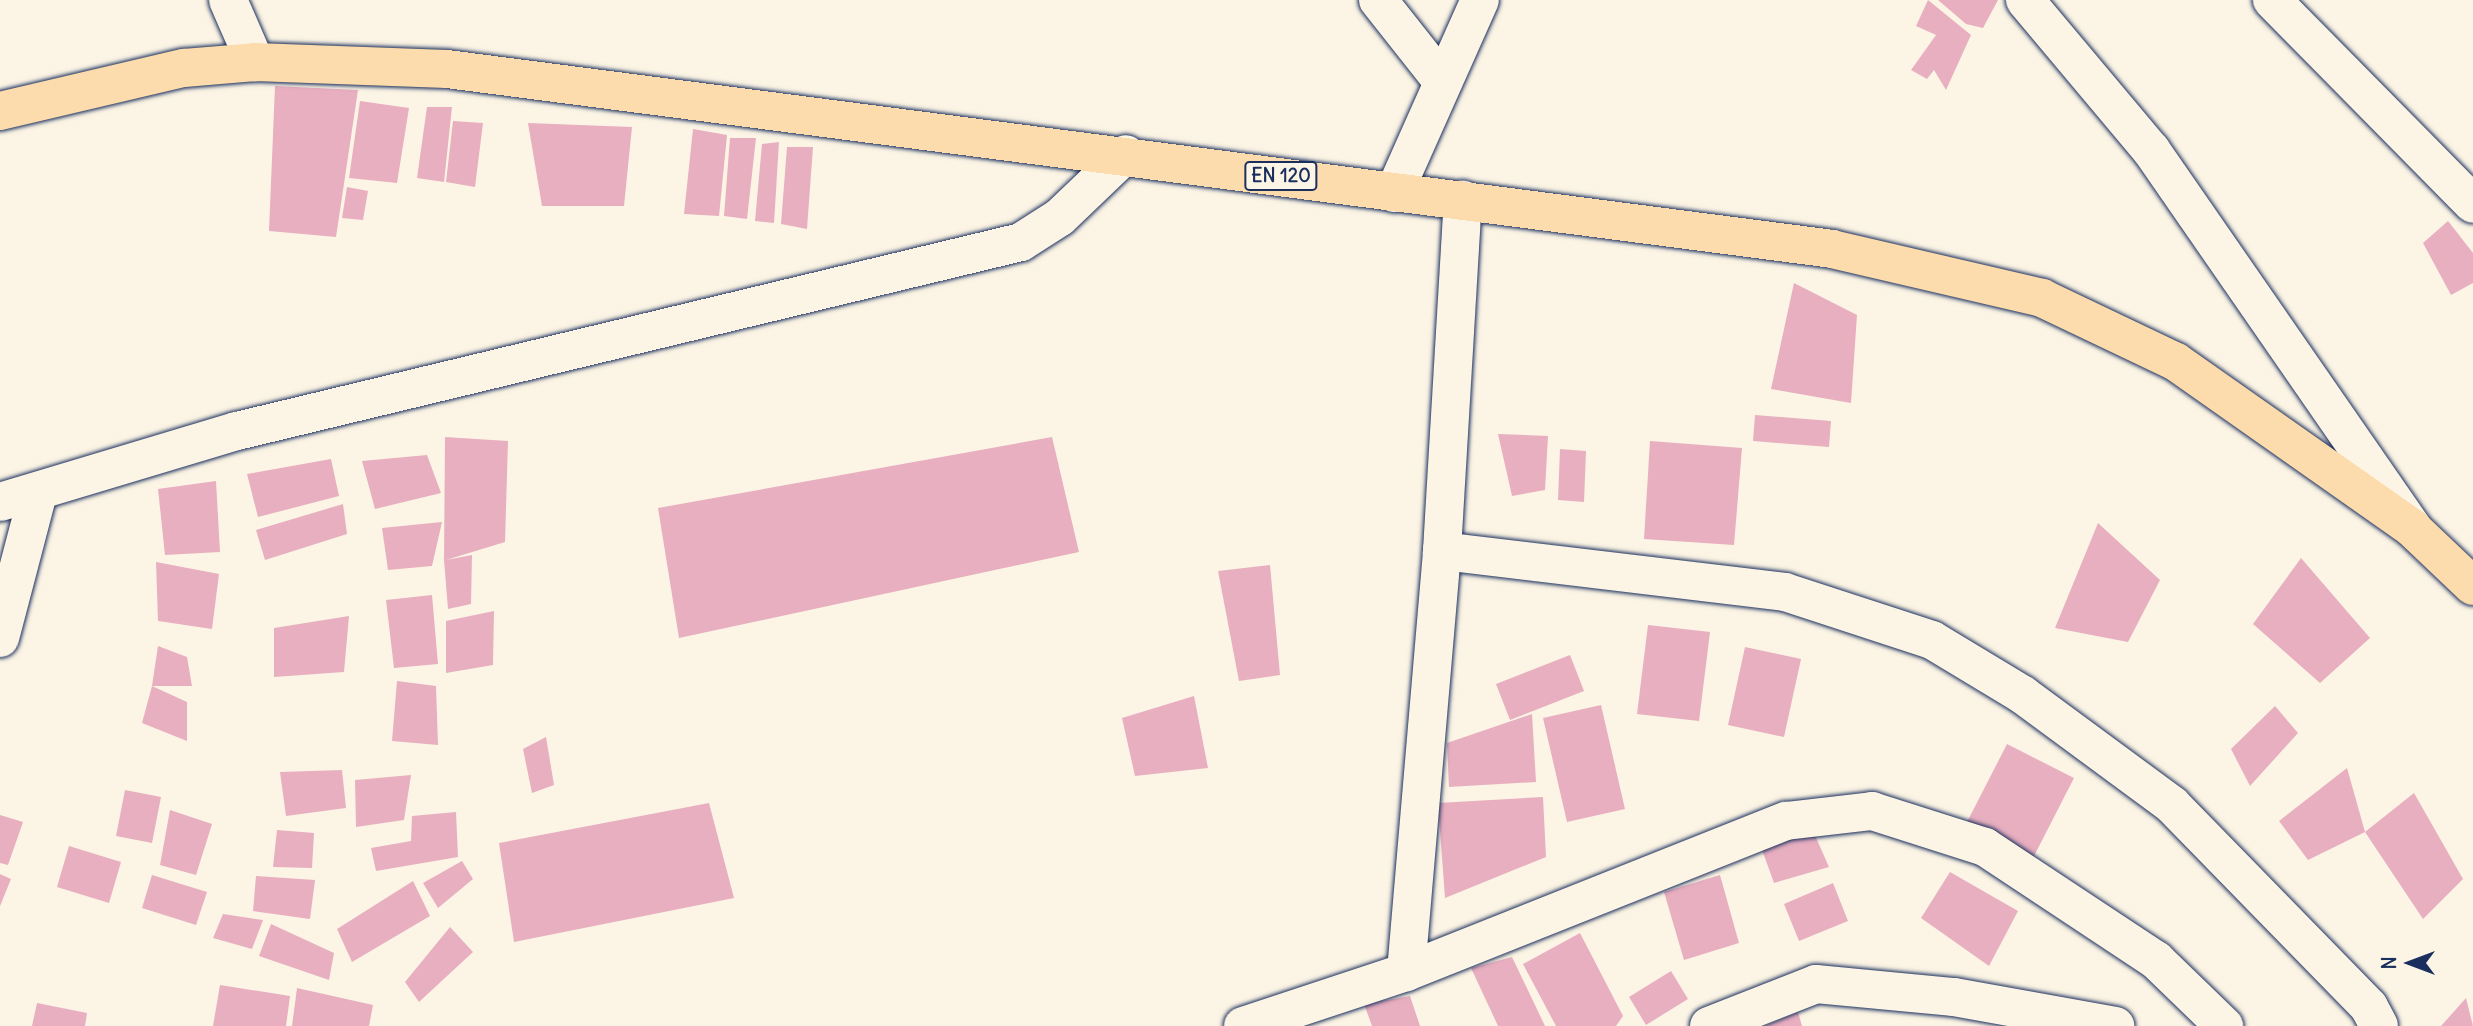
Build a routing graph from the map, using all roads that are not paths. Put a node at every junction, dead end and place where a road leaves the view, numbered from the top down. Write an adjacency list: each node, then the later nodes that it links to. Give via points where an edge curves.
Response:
1 (228, 0): 6 (street)
2 (1378, 0): 7 (street)
3 (1480, 0): 7 (street)
4 (2025, 0): 15 (street, via 2151,150)
5 (2272, 0): 12 (street)
6 (255, 62): 8 (main road, EN 120, via 106,82); 9 (main road, EN 120, via 447,69)
7 (1442, 81): 10 (street)
8 (0, 111)
9 (1126, 154): 10 (main road, EN 120); 13 (street, via 1060,217 1021,242 237,431)
10 (1394, 193): 11 (main road, EN 120)
11 (1463, 200): 15 (main road, EN 120, via 1832,249 2042,298 2176,362); 16 (street)
12 (2473, 204)
13 (38, 493): 14 (street); 18 (street)
14 (0, 502)
15 (2412, 528): 17 (main road, EN 120)
16 (1443, 551): 19 (street); 20 (street, via 1785,592 1932,640 2023,695 2172,805)
17 (2473, 586)
18 (0, 638)
19 (1405, 972): 21 (street); 24 (street, via 1786,821 1872,811 1985,847 2156,960)
20 (2363, 1020)
21 (1243, 1026)
22 (1709, 1026): 23 (street, via 1816,984 1954,998)
23 (2115, 1026)
24 (2224, 1026)

